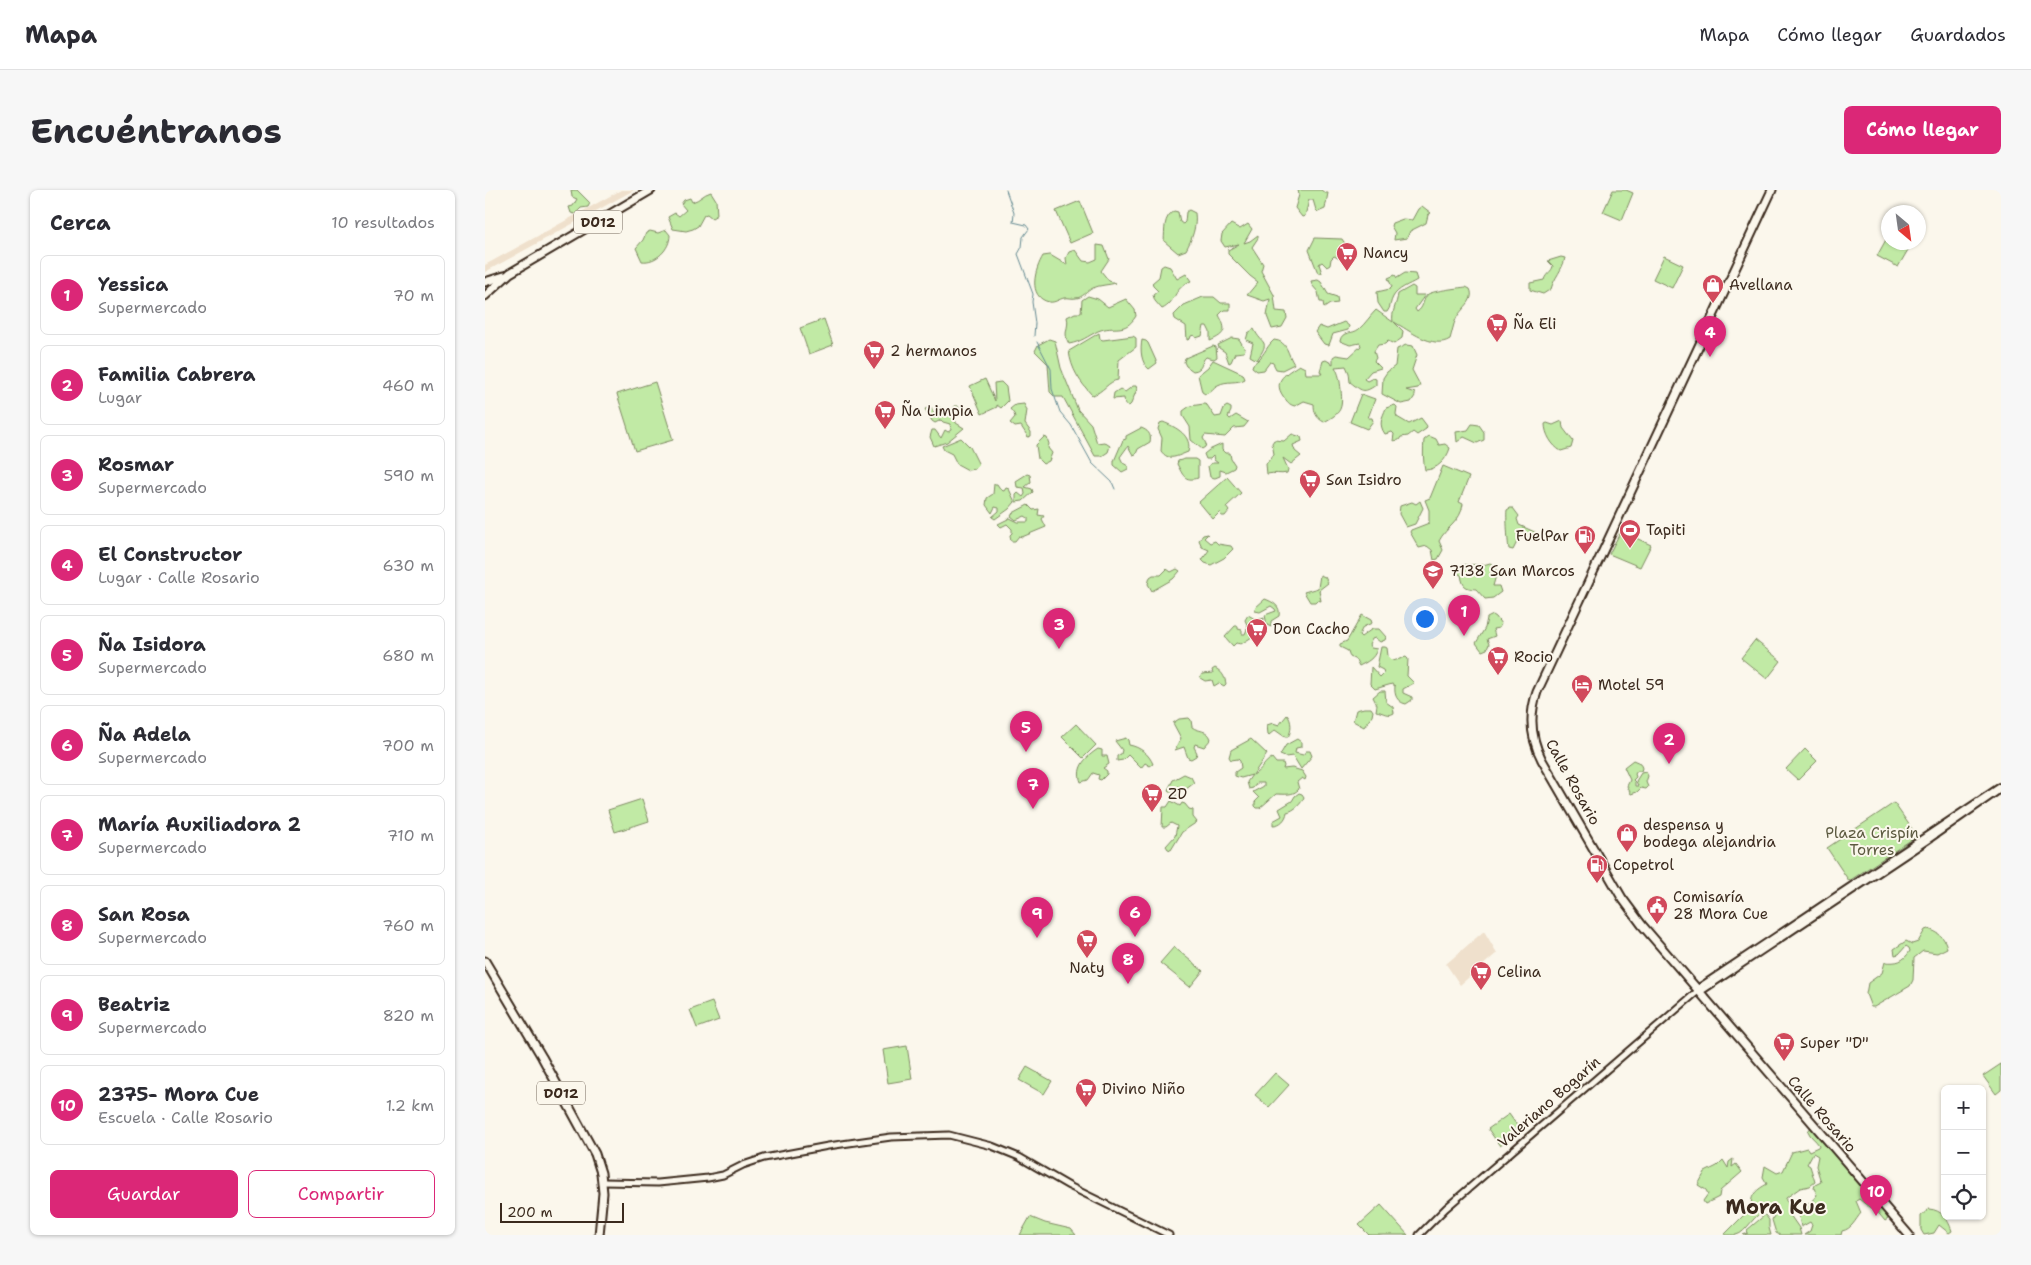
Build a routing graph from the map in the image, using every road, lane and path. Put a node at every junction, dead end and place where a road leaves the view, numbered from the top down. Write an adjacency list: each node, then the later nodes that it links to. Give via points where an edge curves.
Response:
1 (651, 190): 3 (main road, D012)
2 (1773, 190): 8 (main road, Calle Rosario, via 1537,692 1533,707 1536,748 1565,801 1635,917)
3 (505, 276): 4 (main road); 5 (main road, D012)
4 (485, 282)
5 (485, 296)
6 (2001, 787): 8 (street, Valeriano Bogarín, via 1772,945)
7 (485, 961): 9 (main road, D012, via 590,1145)
8 (1698, 991): 12 (street, Valeriano Bogarín, via 1446,1208); 13 (main road, Calle Rosario)
9 (603, 1182): 10 (main road, D012); 11 (street, via 658,1183 708,1178 764,1158 829,1146 891,1137 949,1135 1019,1157 1069,1186)
10 (599, 1235)
11 (1169, 1235)
12 (1419, 1235)
13 (1909, 1235)

